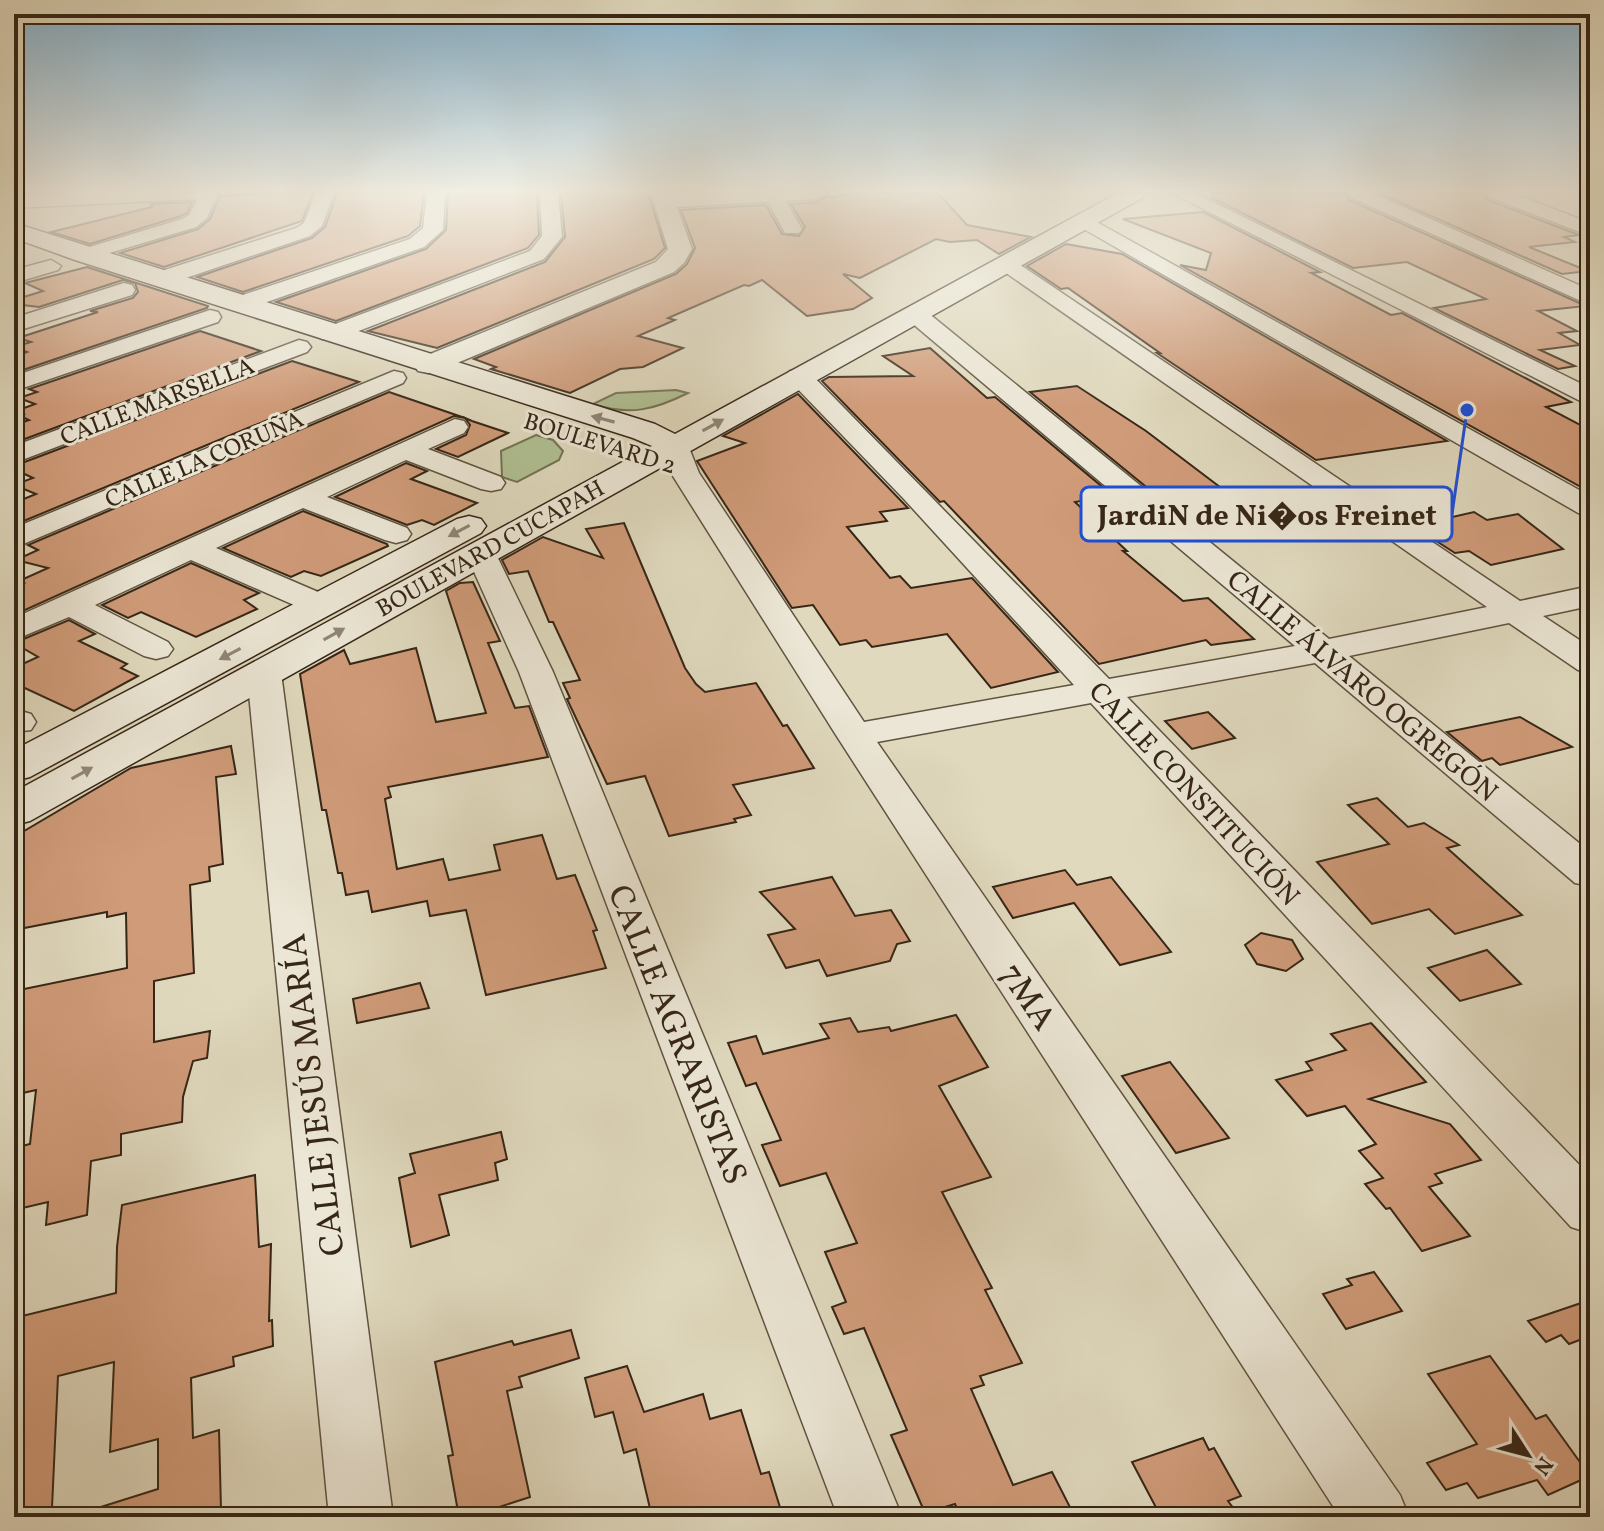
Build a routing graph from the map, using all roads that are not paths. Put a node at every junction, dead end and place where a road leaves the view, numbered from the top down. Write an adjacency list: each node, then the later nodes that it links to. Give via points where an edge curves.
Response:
1 (113, 264): 14 (main road, BOULEVARD 2)
2 (204, 264): 14 (street)
3 (354, 264): 17 (street)
4 (512, 264): 22 (street)
5 (668, 264): 24 (main road)
6 (983, 264): 18 (main road, BOULEVARD CUCAPAH)
7 (995, 264): 19 (main road, BOULEVARD CUCAPAH)
8 (1044, 264): 44 (street)
9 (1186, 264): 36 (street)
10 (1324, 264): 28 (street)
11 (1516, 264): 16 (street)
12 (51, 266): 13 (street); 15 (main road, BOULEVARD 2)
13 (14, 277)
14 (160, 279): 17 (main road, BOULEVARD 2)
15 (124, 290): 20 (main road, BOULEVARD 2); 21 (street)
16 (1590, 298)
17 (239, 304): 22 (main road, BOULEVARD 2)
18 (867, 313): 25 (main road, via 859,332); 32 (main road, BOULEVARD CUCAPAH)
19 (914, 313): 25 (main road, BOULEVARD CUCAPAH); 47 (street, CALLE ÁLVARO OGREGÓN)
20 (210, 317): 23 (main road, BOULEVARD 2); 27 (street)
21 (14, 325)
22 (330, 334): 24 (main road, BOULEVARD 2)
23 (299, 347): 26 (main road, BOULEVARD 2); 33 (street, CALLE MARSELLA)
24 (428, 365): 32 (main road, BOULEVARD 2, one-way to 24)
25 (813, 368): 32 (main road, BOULEVARD CUCAPAH, one-way to 25); 50 (street, CALLE CONSTITUCIÓN, via 913,492)
26 (394, 378): 30 (main road, BOULEVARD 2); 38 (street, CALLE LA CORUÑA)
27 (14, 384)
28 (1590, 398)
29 (455, 427): 31 (street)
30 (614, 448): 32 (main road, BOULEVARD CUCAPAH); 43 (main road, BOULEVARD CUCAPAH, one-way to 43)
31 (405, 450): 34 (street); 35 (street)
32 (663, 453): 40 (main road, BOULEVARD CUCAPAH); 51 (street, 7MA)
33 (14, 455)
34 (491, 483)
35 (302, 497): 37 (street); 39 (street)
36 (1590, 508)
37 (396, 534)
38 (14, 539)
39 (190, 548): 42 (street); 43 (street)
40 (481, 554): 49 (main road, BOULEVARD CUCAPAH, one-way to 40); 57 (street, CALLE AGRARISTAS, via 542,686)
41 (1590, 596): 44 (street)
42 (69, 604): 45 (street); 46 (street)
43 (321, 605): 52 (main road, BOULEVARD CUCAPAH, one-way to 52)
44 (1514, 611): 47 (street); 48 (street)
45 (14, 630)
46 (156, 649)
47 (1323, 651): 50 (street); 54 (street, CALLE ÁLVARO OGREGÓN)
48 (1590, 663)
49 (264, 673): 53 (main road, BOULEVARD CUCAPAH, one-way to 49); 56 (street, CALLE JESÚS MARÍA)
50 (1097, 689): 51 (street); 55 (street, CALLE CONSTITUCIÓN)
51 (854, 735): 58 (street, 7MA)
52 (14, 768)
53 (14, 811)
54 (1590, 873)
55 (1590, 1211)
56 (361, 1517)
57 (870, 1517)
58 (1377, 1517)

